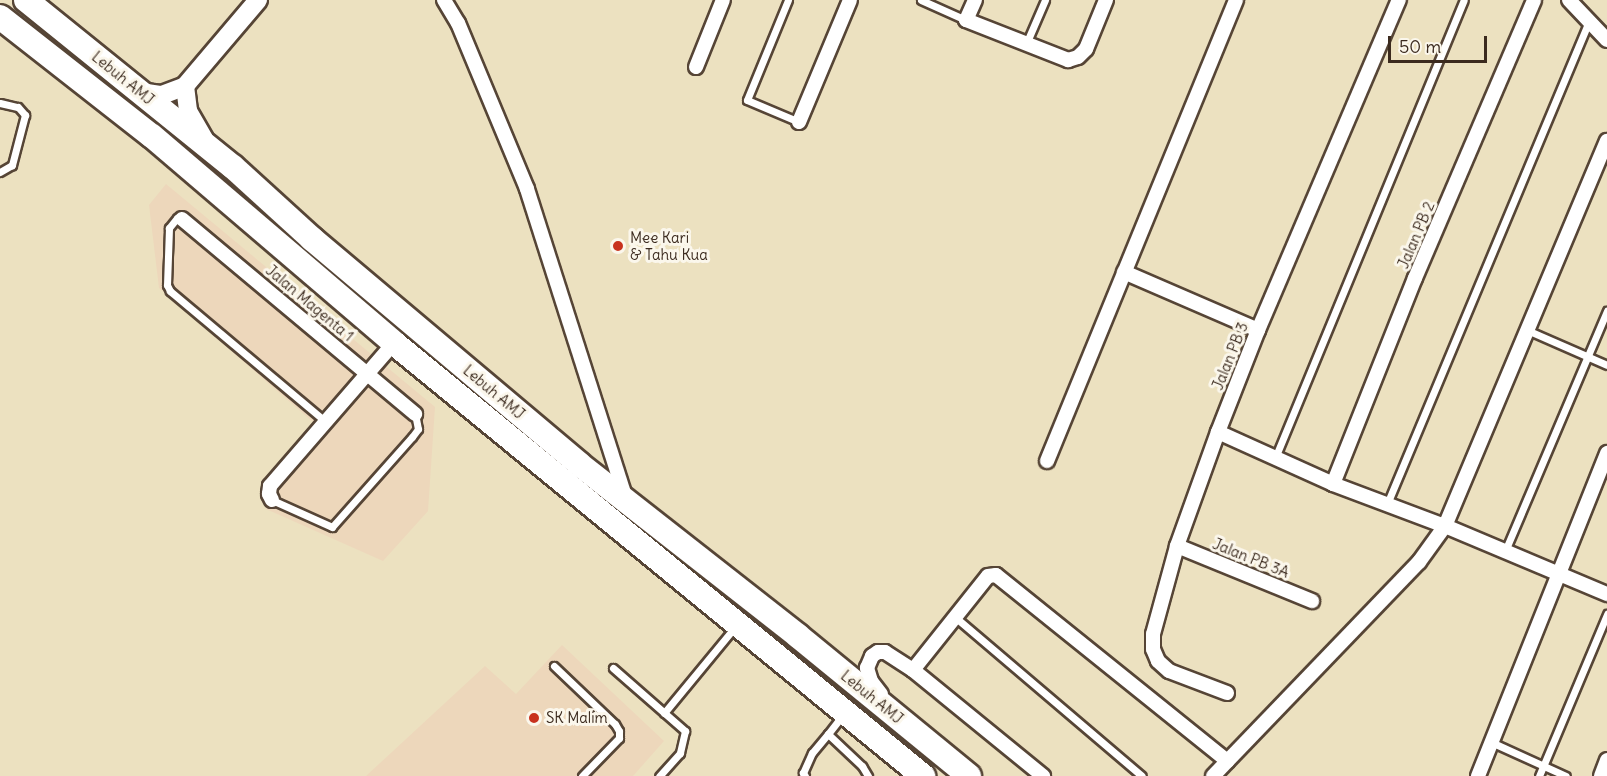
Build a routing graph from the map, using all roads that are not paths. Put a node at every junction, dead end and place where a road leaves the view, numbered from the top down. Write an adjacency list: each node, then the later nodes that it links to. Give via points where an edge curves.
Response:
1 (26, 0): 23 (highway, Lebuh AMJ)
2 (258, 0): 22 (street)
3 (444, 0): 46 (street, via 458,23 527,189)
4 (723, 0): 21 (street)
5 (788, 0): 25 (lane, via 747,100)
6 (850, 0): 25 (street)
7 (921, 0): 17 (lane)
8 (975, 0): 17 (street)
9 (1045, 0): 20 (lane)
10 (1106, 0): 20 (street, via 1086,49 1078,57 1060,59)
11 (1236, 0): 30 (street)
12 (1399, 0): 32 (street, Jalan PB 3)
13 (1464, 0): 42 (lane)
14 (1534, 0): 44 (street, Jalan PB 2)
15 (1569, 0): 18 (street)
16 (0, 17): 34 (highway, Lebuh AMJ, via 152,136)
17 (966, 20): 20 (street)
18 (1589, 21): 19 (street); 47 (lane)
19 (1607, 40)
20 (1026, 44)
21 (696, 67)
22 (185, 86): 23 (street, via 162,95); 27 (street, via 188,111)
23 (140, 91): 27 (highway, Lebuh AMJ)
24 (0, 103): 28 (lane, via 18,107 25,115 12,165)
25 (799, 122)
26 (1607, 141): 33 (street)
27 (214, 152): 46 (highway, Lebuh AMJ, via 330,254)
28 (0, 172)
29 (182, 219): 37 (street, Jalan Magenta 1); 39 (lane, via 177,218 168,228 170,291)
30 (1124, 272): 32 (street); 43 (street)
31 (1607, 311): 35 (lane)
32 (1258, 330): 40 (street, Jalan PB 3)
33 (1527, 330): 35 (lane); 48 (street)
34 (394, 343): 37 (street); 56 (highway, Lebuh AMJ)
35 (1587, 356): 36 (lane); 50 (lane)
36 (1607, 365)
37 (368, 372): 38 (street, Jalan Magenta 1); 39 (street)
38 (416, 414): 45 (lane, via 418,429 412,438 332,527)
39 (326, 421): 45 (street, via 270,486)
40 (1218, 432): 42 (street); 49 (street, Jalan PB 3)
41 (1607, 453): 51 (street)
42 (1275, 458): 44 (street)
43 (1047, 461)
44 (1333, 484): 47 (street)
45 (272, 500)
46 (627, 501): 61 (highway, Lebuh AMJ)
47 (1387, 504): 48 (street)
48 (1445, 526): 50 (street); 67 (street, via 1419,562)
49 (1177, 546): 53 (street, Jalan PB 3A); 60 (street, Jalan PB 3, via 1153,634 1153,649 1158,661 1169,671)
50 (1505, 551): 51 (street)
51 (1557, 574): 52 (street); 65 (street)
52 (1607, 594)
53 (1312, 601)
54 (1607, 614): 68 (lane)
55 (955, 617): 59 (street); 67 (street, via 988,576 996,575); 76 (lane)
56 (738, 624): 62 (highway, Lebuh AMJ); 63 (lane)
57 (554, 666): 69 (lane, via 619,731 619,738)
58 (613, 668): 63 (lane)
59 (913, 670): 61 (street, via 885,652 872,656 868,674 882,694); 75 (street)
60 (1227, 693)
61 (884, 706): 74 (highway, Lebuh AMJ)
62 (846, 712): 64 (lane); 73 (highway, Lebuh AMJ)
63 (664, 713): 70 (lane, via 686,731 681,753)
64 (828, 734): 71 (lane, via 812,753 802,773); 72 (lane)
65 (1491, 742): 68 (lane); 78 (street)
66 (1607, 760): 81 (street)
67 (1227, 761): 77 (street)
68 (1542, 766): 79 (lane); 80 (lane)
69 (582, 776)
70 (659, 776)
71 (805, 776)
72 (868, 776)
73 (923, 776)
74 (969, 776)
75 (1043, 776)
76 (1142, 776)
77 (1213, 776)
78 (1478, 776)
79 (1539, 776)
80 (1566, 776)
81 (1601, 776)

